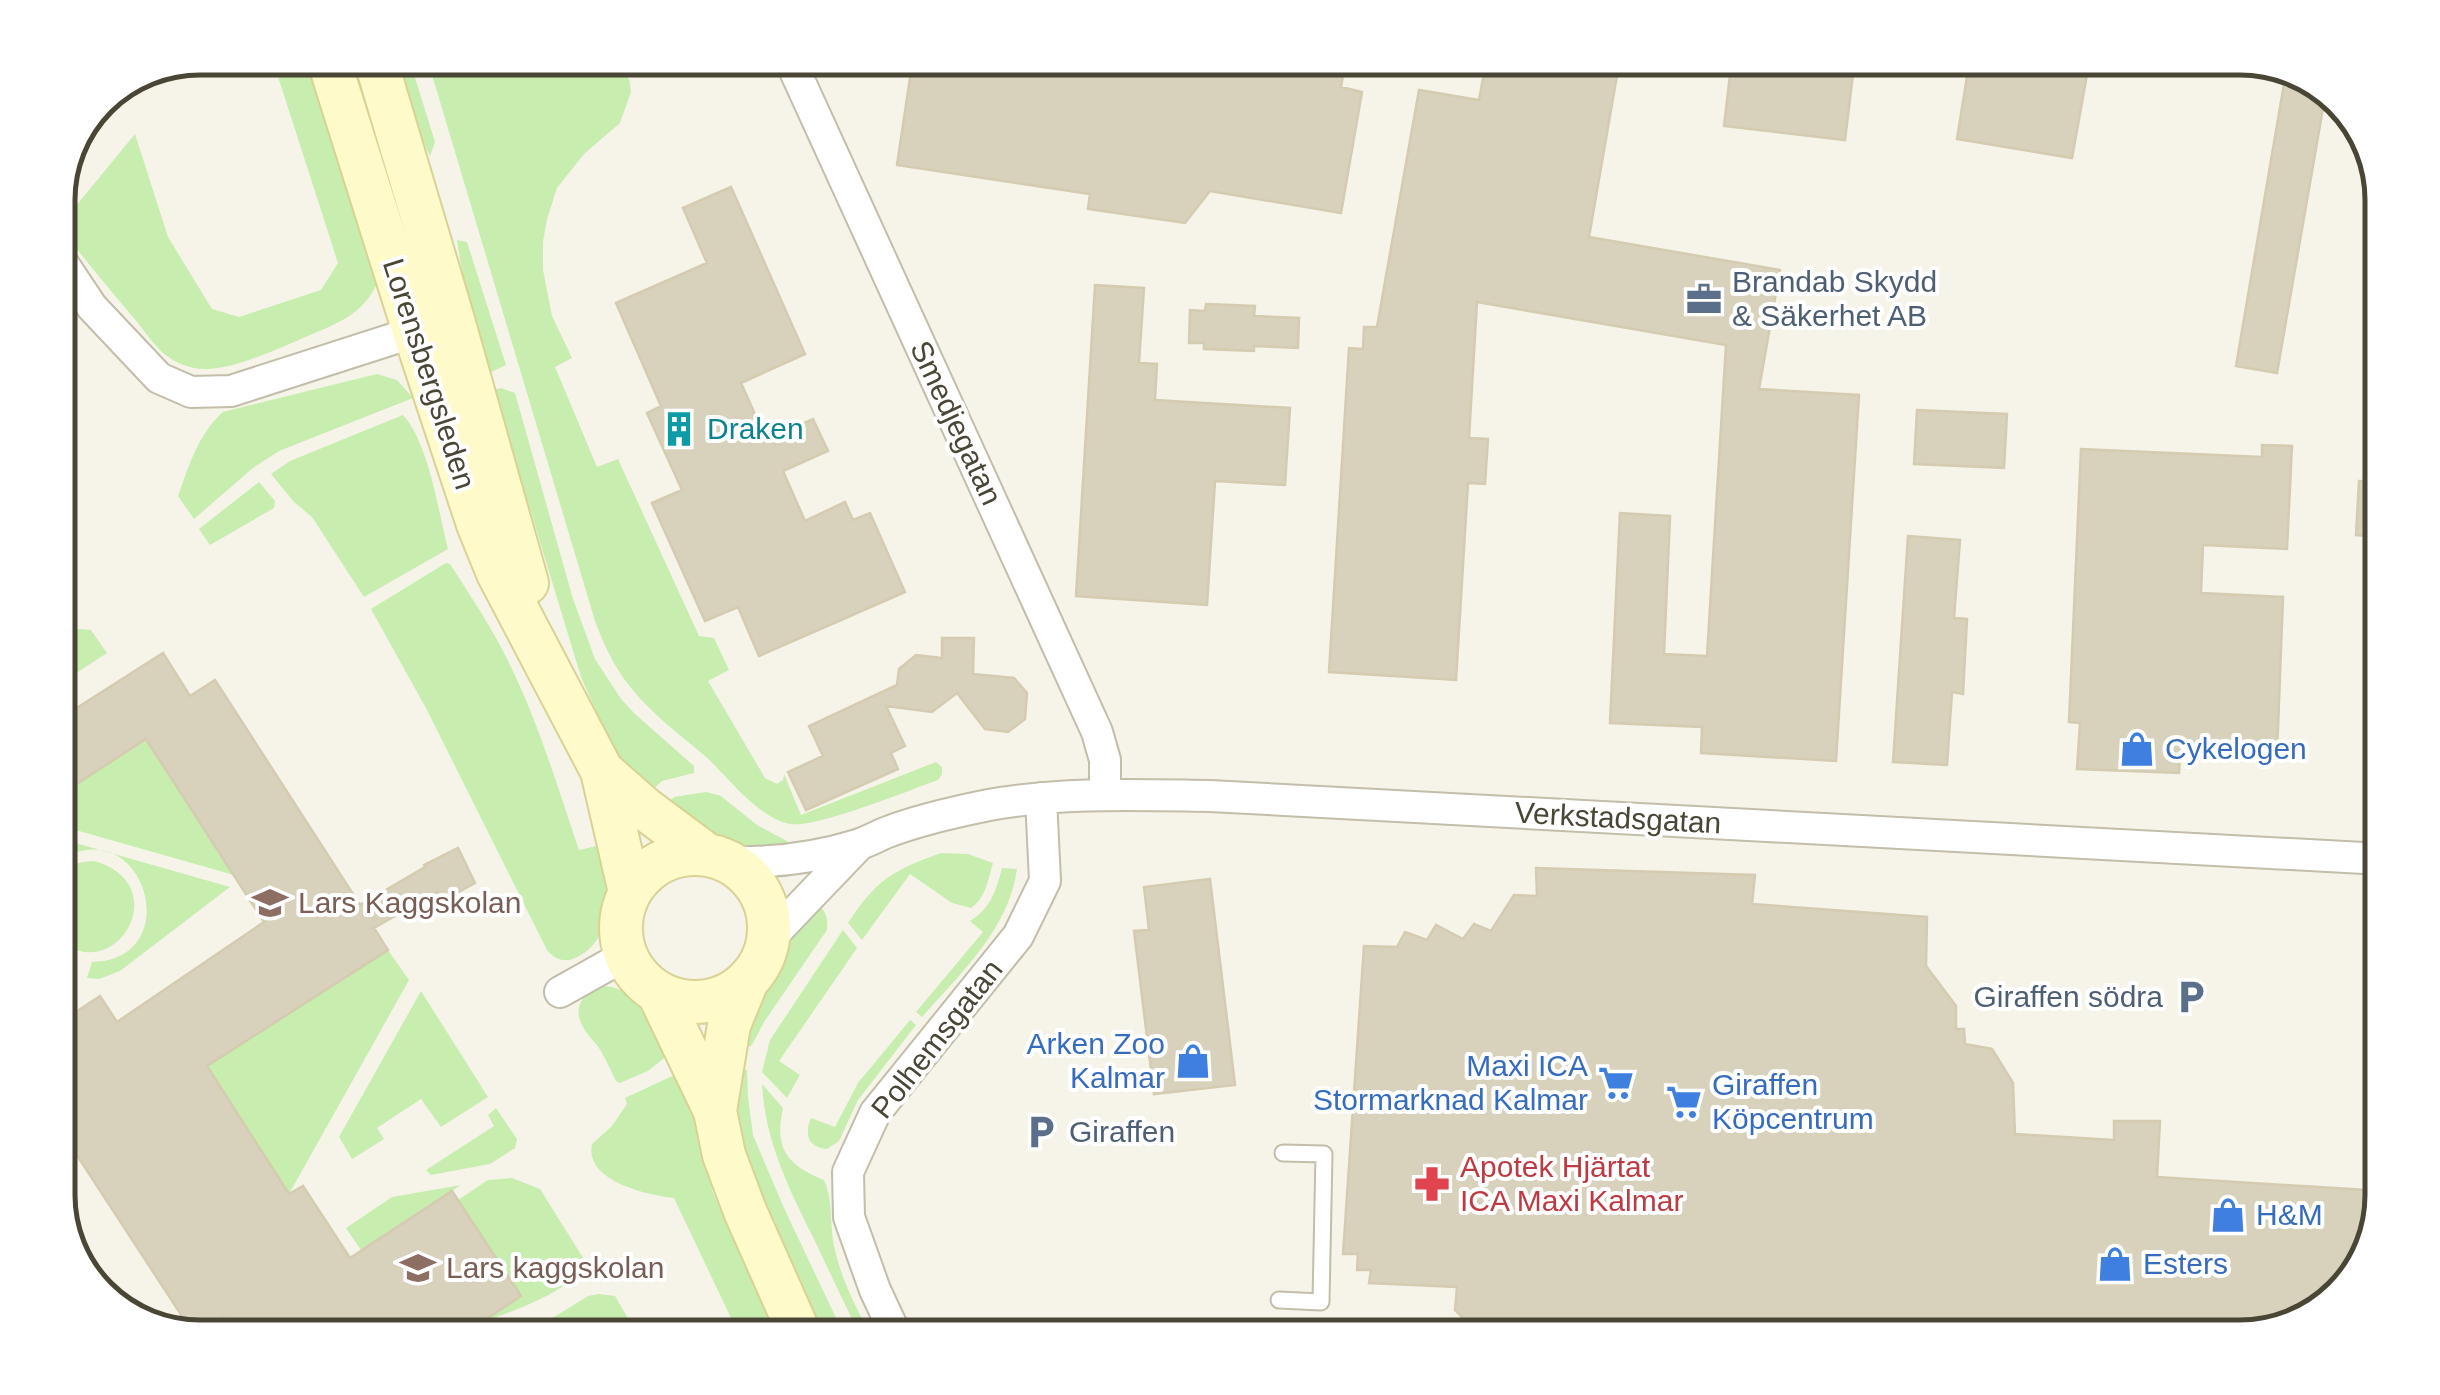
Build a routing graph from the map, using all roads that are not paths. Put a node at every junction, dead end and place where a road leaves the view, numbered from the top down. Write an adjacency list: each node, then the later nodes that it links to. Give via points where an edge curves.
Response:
1 (335, 75): 5 (street, Lorensbergsleden)
2 (379, 75): 5 (street, Lorensbergsleden)
3 (797, 75): 7 (street, Smedjegatan, via 1097,732)
4 (75, 282): 5 (street, via 159,378 191,392 231,391)
5 (433, 326): 6 (street, Lorensbergsleden, via 491,557)
6 (602, 771): 11 (street, Lorensbergsleden); 12 (street, Lorensbergsleden)
7 (1105, 794): 8 (street, Verkstadsgatan); 10 (street, Verkstadsgatan)
8 (1041, 798): 9 (street, Verkstadsgatan, via 987,806); 22 (street, Polhemsgatan, via 1045,880 1018,936 875,1113 848,1172 849,1217)
9 (859, 845): 11 (street, Verkstadsgatan, via 772,863); 13 (street, Verkstadsgatan)
10 (2365, 858)
11 (718, 859): 12 (street, via 684,855 652,867); 13 (street, Lorensbergsleden, via 748,876 762,895)
12 (630, 892): 14 (street, Lorensbergsleden, via 621,934)
13 (768, 940): 15 (street)
14 (626, 955): 16 (street); 17 (street)
15 (747, 981): 17 (street, via 700,1003); 18 (street, via 730,1026)
16 (560, 992)
17 (658, 992): 18 (street)
18 (715, 1111): 21 (street, via 744,1211)
19 (1283, 1153): 20 (lane, via 1324,1154 1323,1209 1320,1302)
20 (1280, 1300)
21 (793, 1320)
22 (889, 1320)

